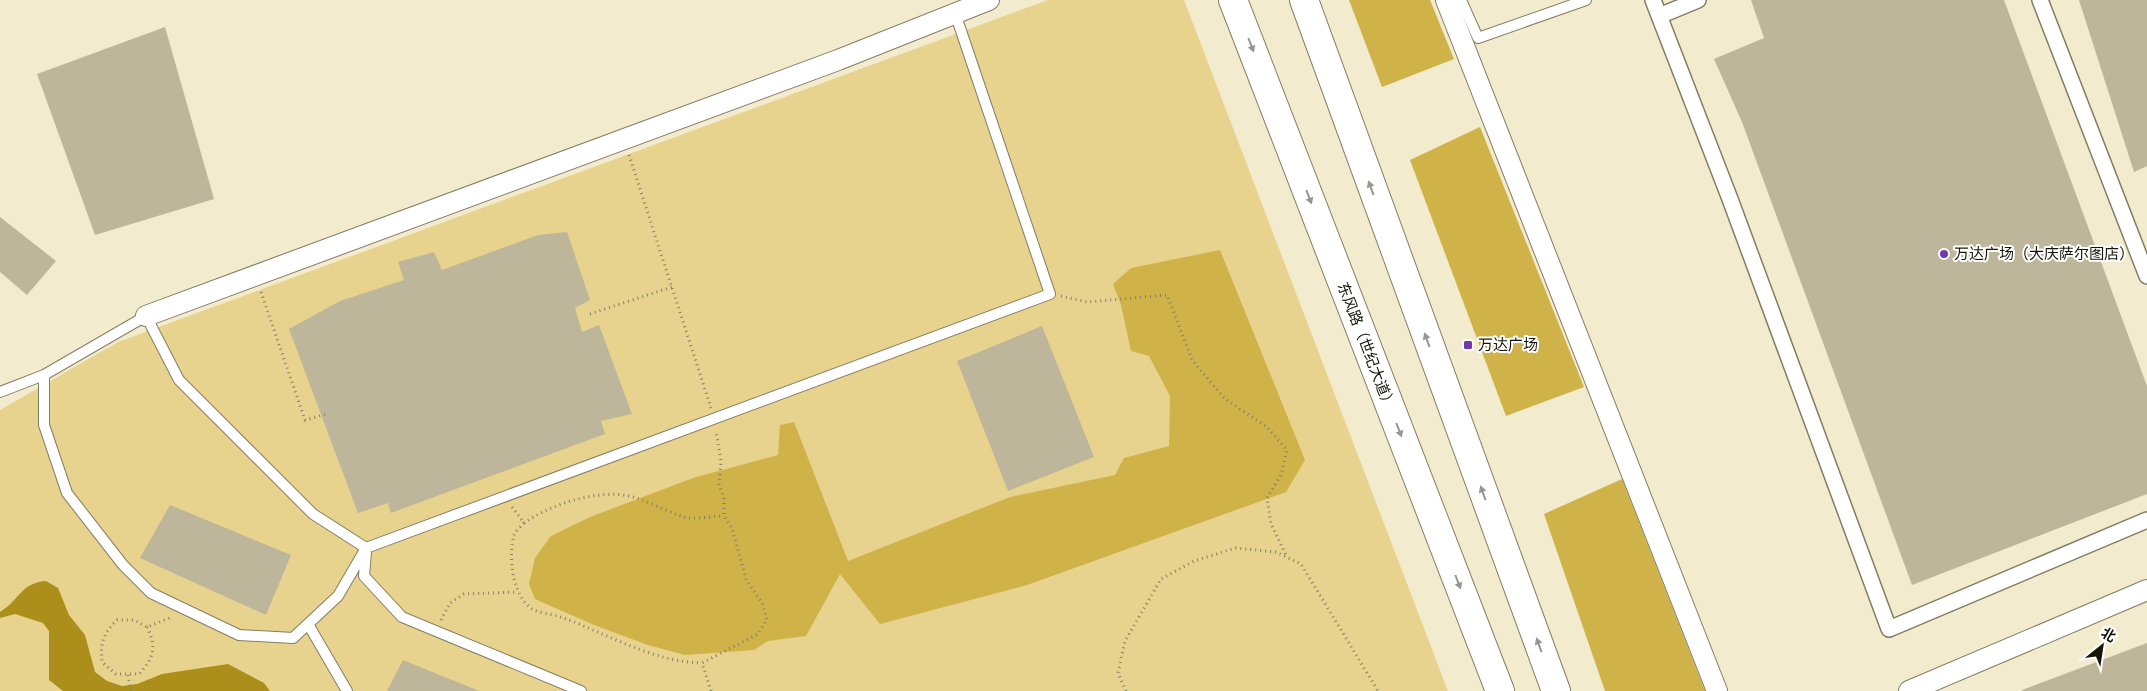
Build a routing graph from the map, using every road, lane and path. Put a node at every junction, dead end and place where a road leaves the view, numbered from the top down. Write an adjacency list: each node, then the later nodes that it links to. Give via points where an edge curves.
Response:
1 (989, 0): 10 (street)
2 (1233, 0): 40 (highway, 东风路（世纪大道）, one-way to 40)
3 (1304, 0): 41 (highway, one-way to 3)
4 (1446, 0): 42 (street)
5 (1462, 0): 6 (lane, via 1478,38)
6 (1586, 0)
7 (1653, 0): 11 (street)
8 (1698, 0): 11 (street)
9 (2040, 0): 13 (street)
10 (955, 13): 12 (street, via 829,64); 15 (lane)
11 (1659, 16): 23 (street, via 1734,208 1889,629)
12 (255, 275): 17 (street); 20 (path, via 305,420)
13 (2147, 276)
14 (672, 286): 16 (path)
15 (1050, 294): 21 (lane); 26 (path, via 1087,302 1167,295 1192,360 1225,399 1267,427 1286,450 1281,475 1267,498 1271,524)
16 (590, 314)
17 (146, 316): 18 (lane); 25 (lane, via 179,380 313,514)
18 (44, 375): 19 (lane); 29 (lane, via 44,426 67,493 123,565 151,593)
19 (0, 392)
20 (327, 414)
21 (504, 496): 24 (path); 25 (lane)
22 (724, 516): 24 (path, via 688,518 628,495 609,495 577,499 553,507 536,514)
23 (2147, 520)
24 (524, 524): 28 (path, via 514,533 512,561)
25 (366, 548): 30 (lane, via 338,596); 32 (lane, via 364,576 402,617)
26 (1287, 557): 38 (path, via 1276,552 1236,548 1194,562 1162,579 1125,641 1118,673); 39 (path, via 1301,564)
27 (2147, 590): 43 (street)
28 (518, 592): 32 (path, via 464,594 450,603); 33 (path, via 532,609 684,663)
29 (189, 611): 30 (lane, via 239,635 293,638); 31 (path)
30 (308, 624): 36 (lane)
31 (147, 627): 34 (path, via 154,641 151,658 139,674); 34 (path, via 134,620 117,620 106,632 100,646 102,662 116,674)
32 (435, 631): 37 (lane)
33 (702, 663)
34 (128, 676): 35 (path)
35 (131, 691)
36 (347, 691)
37 (581, 691)
38 (1126, 691)
39 (1378, 691)
40 (1500, 691)
41 (1556, 691)
42 (1716, 691)
43 (1909, 691)

